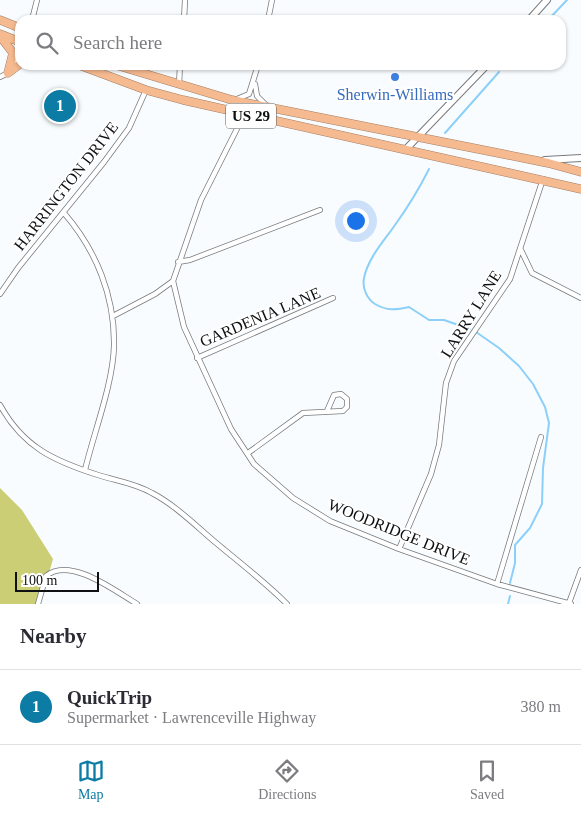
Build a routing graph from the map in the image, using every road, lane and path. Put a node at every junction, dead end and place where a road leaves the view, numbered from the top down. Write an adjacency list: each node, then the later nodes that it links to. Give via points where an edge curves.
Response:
1 (37, 0): 5 (street)
2 (185, 0): 6 (street)
3 (272, 0): 7 (street)
4 (547, 0): 8 (main road)
5 (33, 15)
6 (184, 15)
7 (269, 15)
8 (534, 15)
9 (0, 20): 10 (highway)
10 (15, 26)
11 (0, 35): 12 (highway); 20 (highway, via 13,53)
12 (15, 40)
13 (15, 61): 20 (street)
14 (15, 68): 20 (highway)
15 (92, 70): 24 (highway, US 29)
16 (132, 70): 23 (highway, US 29)
17 (180, 70): 23 (street)
18 (257, 70): 22 (street)
19 (482, 70): 28 (main road)
20 (8, 73): 21 (street)
21 (0, 77)
22 (254, 80): 25 (street, via 249,94); 26 (street, via 257,96)
23 (179, 85): 25 (highway, US 29)
24 (146, 90): 27 (highway, US 29); 36 (street, HARRINGTON DRIVE, via 129,128)
25 (232, 100): 26 (highway, US 29)
26 (272, 108): 28 (highway, US 29)
27 (244, 115): 29 (highway, US 29); 38 (street, WOODRIDGE DRIVE, via 201,200)
28 (416, 138): 29 (main road); 31 (highway, US 29)
29 (407, 148): 33 (highway, US 29)
30 (581, 158): 31 (main road)
31 (536, 161): 32 (highway, US 29)
32 (581, 172)
33 (543, 179): 34 (highway, US 29); 37 (street, LARRY LANE)
34 (581, 189)
35 (320, 210): 38 (street)
36 (64, 213): 40 (street, HARRINGTON DRIVE); 43 (street, via 87,242 102,273)
37 (521, 250): 42 (street, via 532,273); 50 (street, LARRY LANE, via 501,294 454,361 446,383 439,445 431,474)
38 (178, 262): 39 (street, WOODRIDGE DRIVE)
39 (173, 281): 43 (street); 44 (street, WOODRIDGE DRIVE, via 184,327)
40 (0, 294)
41 (333, 298): 44 (street, GARDENIA LANE)
42 (581, 298)
43 (113, 316): 49 (street, via 114,348)
44 (197, 358): 48 (street, WOODRIDGE DRIVE, via 231,430)
45 (0, 404): 49 (street, via 10,422 28,442 52,458)
46 (326, 411): 46 (street, via 334,395 341,394 347,398 347,408); 48 (street, via 298,415)
47 (541, 437): 52 (street)
48 (248, 453): 50 (street, WOODRIDGE DRIVE, via 254,464 293,498 330,521)
49 (85, 470): 55 (street, via 136,484 154,493)
50 (399, 549): 52 (street, WOODRIDGE DRIVE)
51 (581, 570): 56 (street)
52 (497, 584): 56 (street, WOODRIDGE DRIVE)
53 (38, 604): 54 (street, via 46,576 64,569 80,572)
54 (137, 604)
55 (287, 604)
56 (570, 604)

